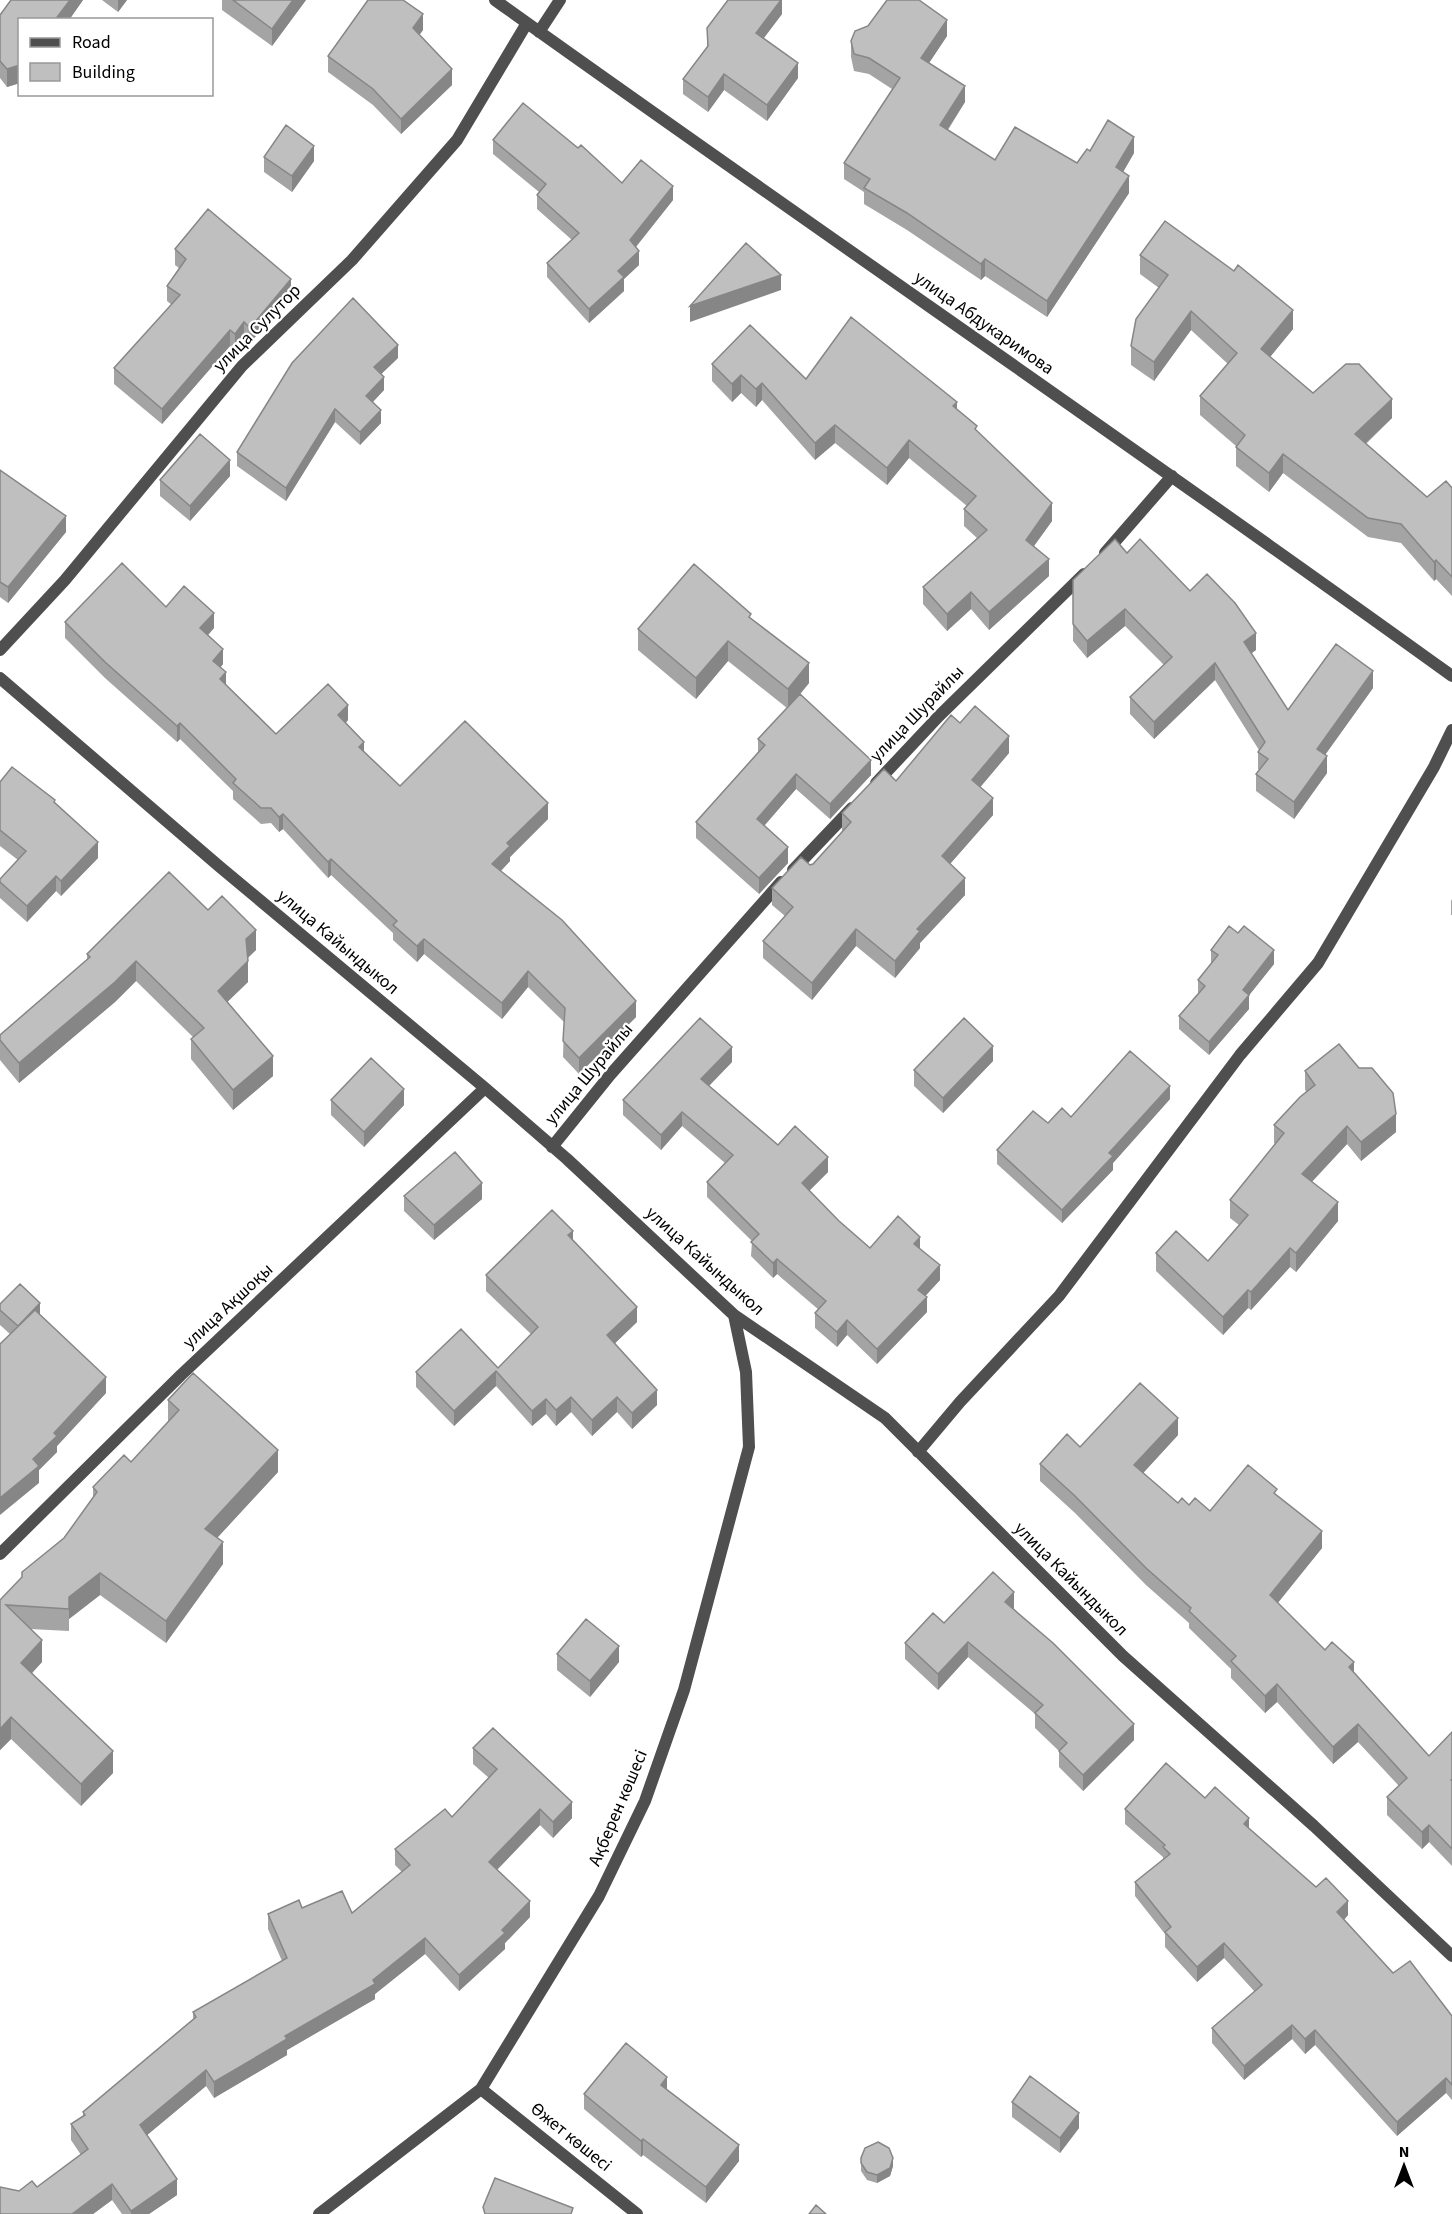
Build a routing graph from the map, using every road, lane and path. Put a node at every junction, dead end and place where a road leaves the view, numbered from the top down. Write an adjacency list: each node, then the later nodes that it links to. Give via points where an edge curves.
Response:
1 (495, 0): 3 (street, улица Абдукаримова)
2 (560, 0): 4 (street)
3 (527, 23): 4 (street, улица Абдукаримова); 6 (street, улица Сулутор, via 457,140 352,260 242,366 65,580)
4 (539, 32): 5 (street, улица Абдукаримова)
5 (1172, 476): 7 (street, улица Абдукаримова); 11 (street, улица Шурайлы, via 1096,562 939,716 772,892 610,1075)
6 (0, 650)
7 (1452, 676)
8 (0, 678): 10 (street, улица Кайындыкол)
9 (1452, 730): 13 (street, via 1318,963 1240,1055 1059,1296)
10 (486, 1088): 11 (street, улица Кайындыкол); 14 (street, улица Ақшоқы, via 181,1375)
11 (552, 1147): 12 (street, улица Кайындыкол)
12 (734, 1315): 13 (street, улица Кайындыкол, via 885,1418); 16 (street, Ақберен көшесі, via 746,1372 749,1447 684,1690 645,1801 599,1896)
13 (918, 1452): 15 (street, улица Кайындыкол, via 1123,1656 1314,1826)
14 (0, 1554)
15 (1452, 1956)
16 (482, 2089): 17 (street, Ақберен көшесі); 18 (street, Өжет көшесі)
17 (319, 2214)
18 (637, 2214)

